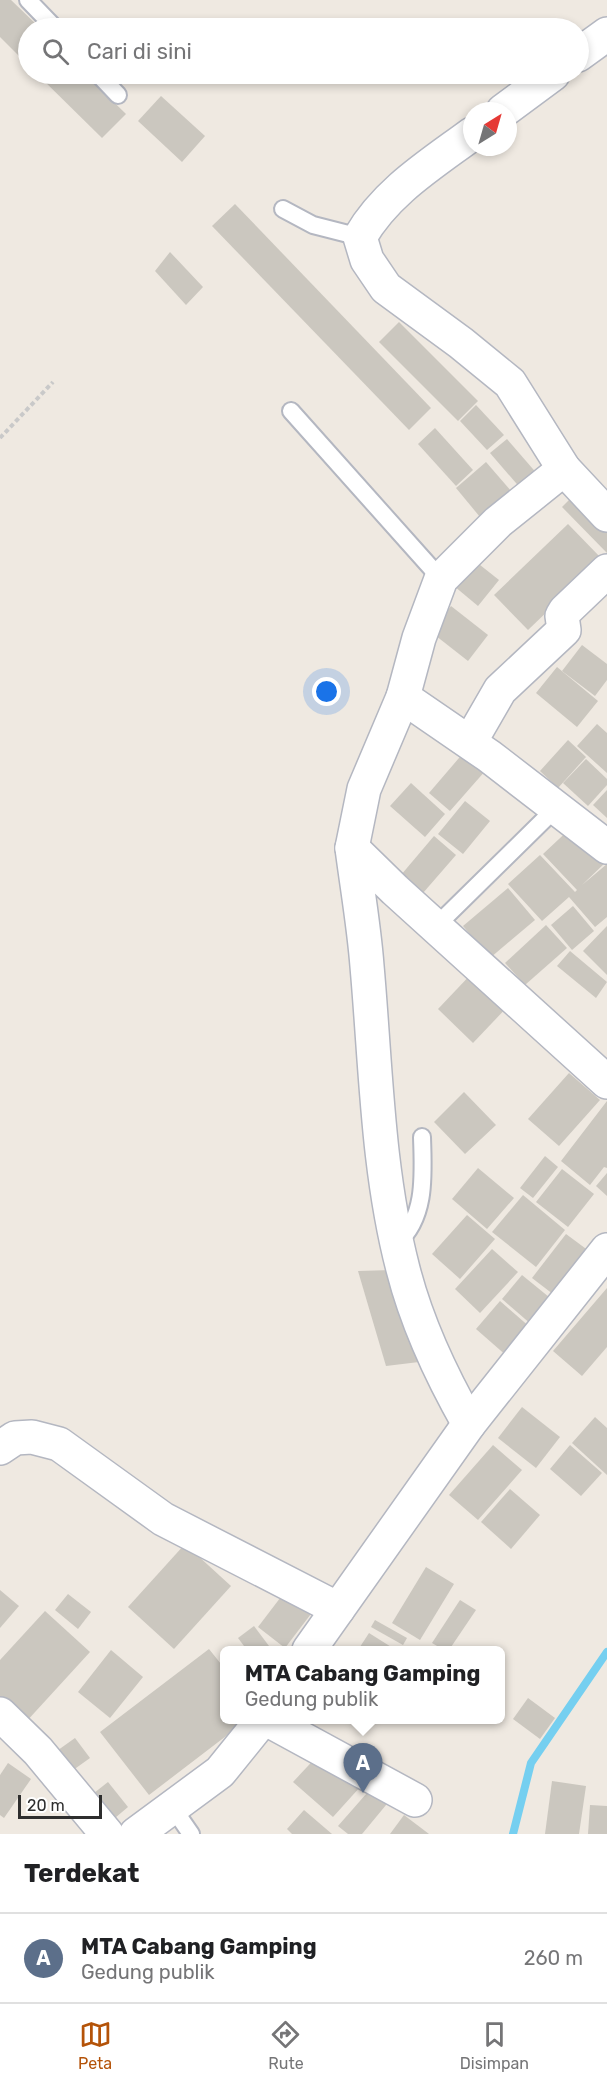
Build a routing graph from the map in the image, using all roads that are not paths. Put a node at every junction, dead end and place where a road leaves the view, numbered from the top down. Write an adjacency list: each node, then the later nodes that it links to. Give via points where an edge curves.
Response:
1 (28, 0): 2 (lane)
2 (45, 18)
3 (607, 34): 4 (street)
4 (589, 48)
5 (108, 84): 7 (lane)
6 (540, 84): 8 (street)
7 (118, 95)
8 (515, 102)
9 (463, 141): 11 (street, via 388,198)
10 (283, 209): 11 (lane, via 313,225)
11 (360, 237): 13 (street, via 367,260 386,288 510,383)
12 (291, 411): 16 (lane)
13 (564, 469): 14 (street); 16 (street, via 498,522)
14 (607, 515)
15 (607, 571): 18 (street, via 565,611 564,630 500,690)
16 (441, 579): 17 (street, via 419,638)
17 (403, 698): 18 (street); 21 (street, via 364,789)
18 (470, 742): 19 (street)
19 (557, 807): 20 (street); 22 (lane)
20 (607, 847)
21 (352, 848): 22 (street); 25 (street, via 367,964 379,1136)
22 (435, 927): 23 (street)
23 (607, 1082)
24 (422, 1137): 25 (lane, via 419,1206 406,1236)
25 (398, 1243): 27 (street, via 421,1326 443,1378)
26 (607, 1250): 27 (street)
27 (469, 1424): 29 (street)
28 (0, 1448): 29 (street, via 15,1438 32,1437 59,1444 163,1519)
29 (338, 1609): 30 (street)
30 (312, 1646)
31 (0, 1714): 36 (street, via 38,1751)
32 (258, 1724): 35 (street)
33 (277, 1724): 34 (street)
34 (415, 1800)
35 (182, 1821): 37 (street)
36 (107, 1834)
37 (136, 1834)

